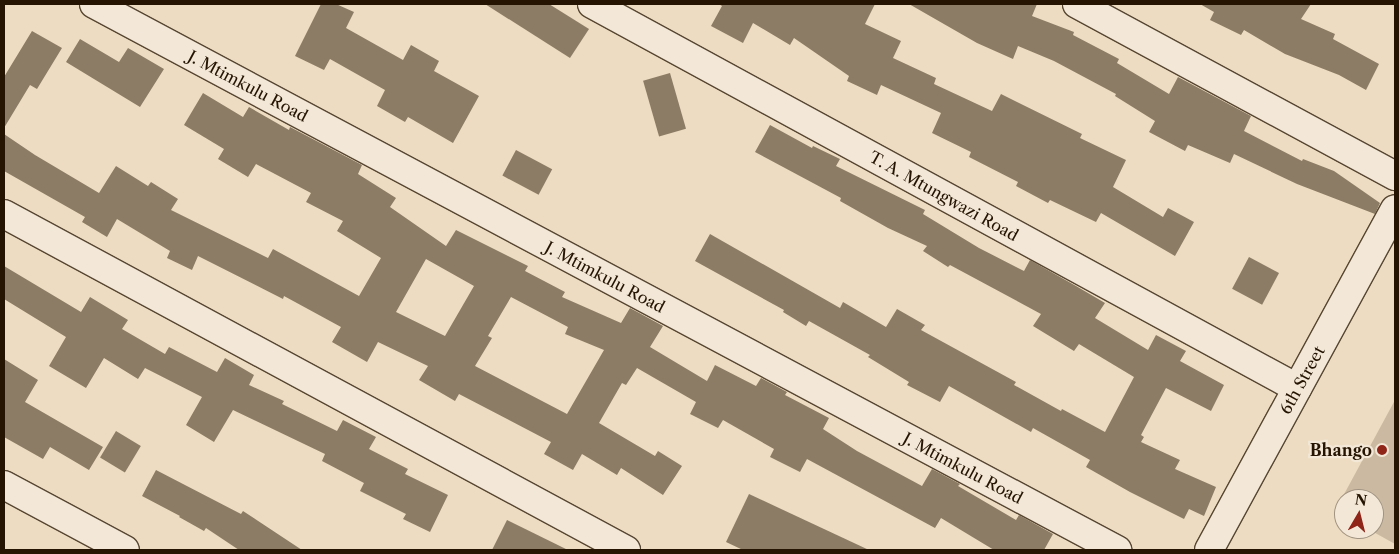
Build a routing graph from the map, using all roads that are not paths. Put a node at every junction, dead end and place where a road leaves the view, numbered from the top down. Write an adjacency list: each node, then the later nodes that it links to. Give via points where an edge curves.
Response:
1 (94, 4): 11 (street, J. Mtimkulu Road)
2 (592, 4): 7 (street, T. A. Mtungwazi Road)
3 (1077, 4): 4 (street)
4 (1395, 176)
5 (1395, 209): 7 (street, 6th Street)
6 (4, 214): 10 (street)
7 (1297, 388): 12 (street, 6th Street)
8 (4, 485): 9 (street)
9 (124, 550)
10 (626, 550)
11 (1117, 550)
12 (1209, 550)

